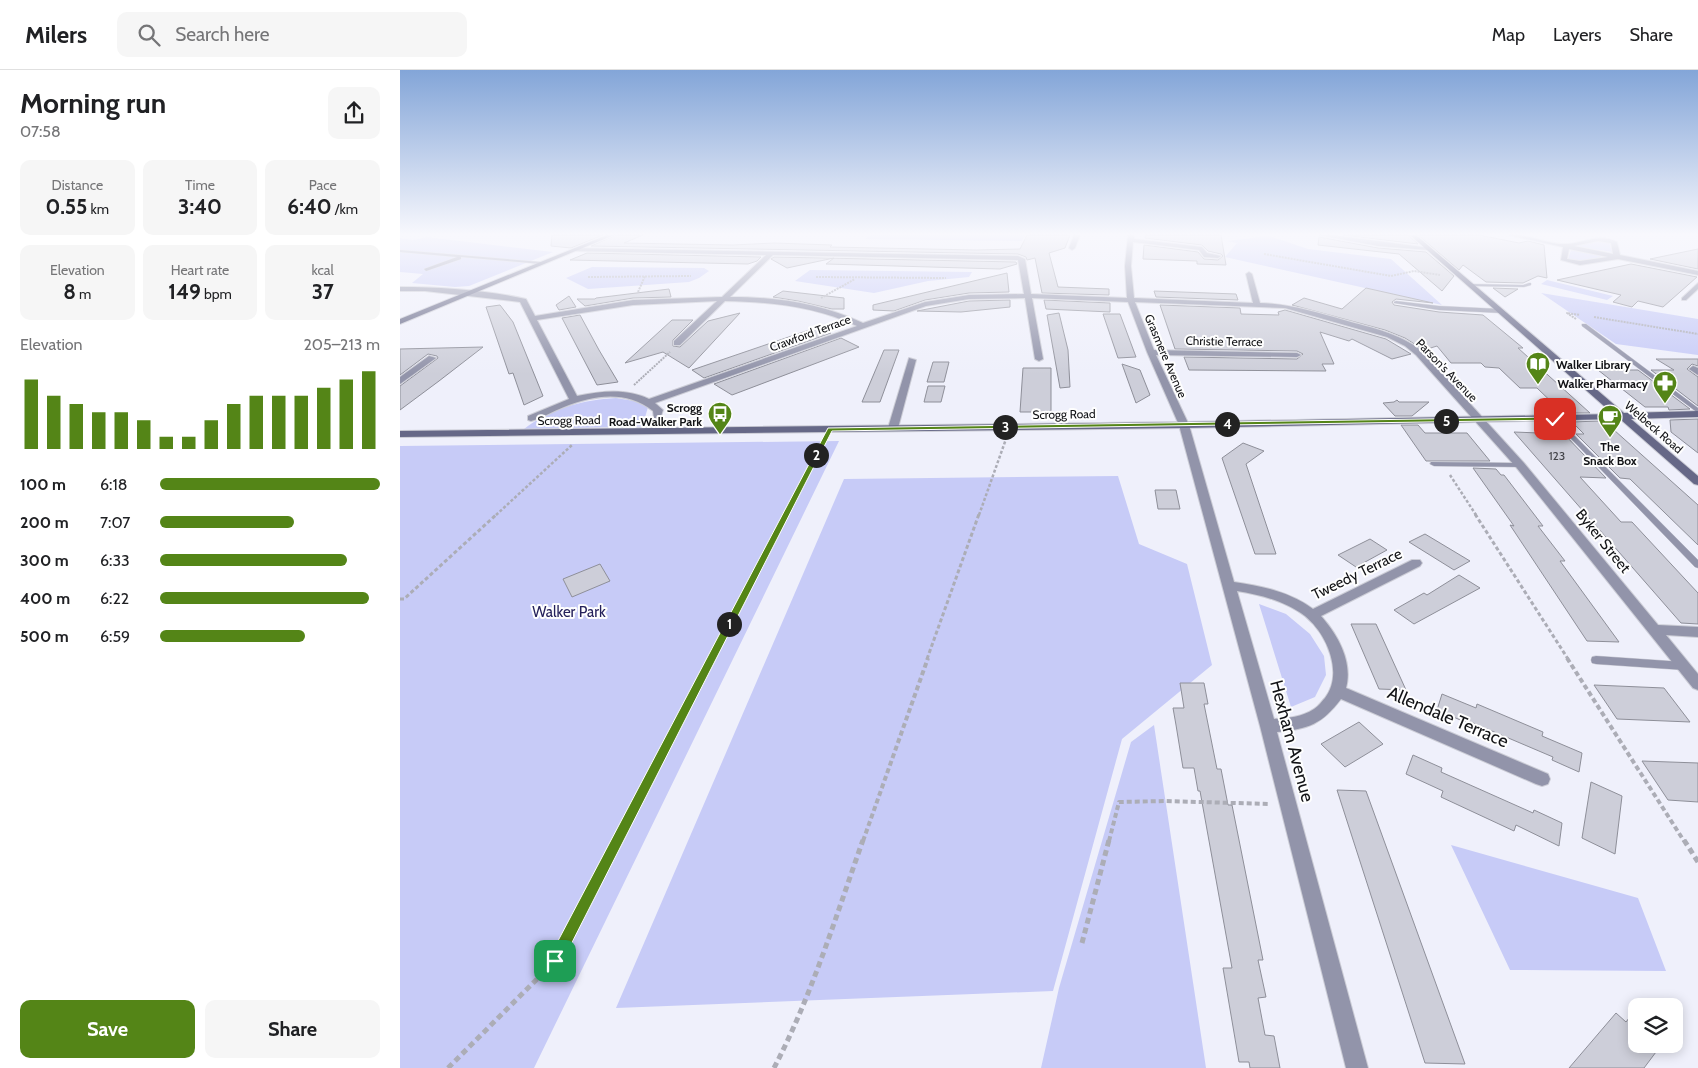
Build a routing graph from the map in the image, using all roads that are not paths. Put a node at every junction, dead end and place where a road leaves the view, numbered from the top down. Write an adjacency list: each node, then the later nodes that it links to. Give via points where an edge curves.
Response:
1 (498, 282): 11 (street)
2 (742, 282): 13 (street)
3 (1027, 282): 12 (street)
4 (1129, 282): 15 (street, Grasmere Avenue)
5 (1251, 282): 17 (street)
6 (1467, 282): 8 (street, Welbeck Road)
7 (1529, 284): 8 (lane)
8 (1472, 285): 18 (street, Welbeck Road)
9 (1698, 285): 14 (street)
10 (400, 288): 11 (street)
11 (468, 294): 19 (street, via 523,301); 20 (street)
12 (1030, 296): 15 (street, Crawford Terrace); 22 (street, Crawford Terrace, via 951,299 925,304); 27 (street)
13 (723, 299): 19 (street, via 620,303); 22 (street, via 772,300 808,306); 23 (street)
14 (1684, 299)
15 (1131, 300): 17 (street, Parson's Avenue); 24 (street, Grasmere Avenue)
16 (1396, 302): 18 (lane)
17 (1257, 304): 37 (street, Parson's Avenue, via 1285,306 1390,335 1408,344 1420,353)
18 (1501, 311): 34 (street, Welbeck Road)
19 (533, 319): 30 (street)
20 (400, 322)
21 (1584, 325): 32 (lane)
22 (863, 326): 31 (street, Crawford Terrace)
23 (677, 343)
24 (1151, 352): 25 (street, Christie Terrace); 38 (street, Grasmere Avenue)
25 (1297, 355)
26 (432, 358): 29 (street)
27 (1039, 359)
28 (912, 360): 39 (street)
29 (400, 380)
30 (574, 399): 31 (street, Scrogg Road, via 625,394); 35 (street, Scrogg Road)
31 (650, 402): 33 (street, via 658,410)
32 (1698, 412): 34 (street, Scrogg Road)
33 (657, 417)
34 (1623, 417): 36 (street, Scrogg Road); 43 (street, Welbeck Road)
35 (530, 418)
36 (1555, 419): 37 (street, Scrogg Road); 45 (lane)
37 (1480, 420): 38 (street, Scrogg Road); 42 (street, Byker Street)
38 (1184, 425): 39 (street, Scrogg Road); 46 (street, Hexham Avenue)
39 (893, 428): 40 (street, Scrogg Road)
40 (400, 434)
41 (1438, 464): 42 (lane)
42 (1520, 465): 48 (street, Byker Street)
43 (1698, 482)
44 (1416, 563): 47 (street, Tweedy Terrace)
45 (1698, 565)
46 (1229, 586): 47 (street, via 1263,591 1288,600); 54 (street, Hexham Avenue)
47 (1312, 615): 53 (street, via 1327,633 1336,652 1341,674)
48 (1656, 630): 49 (street); 51 (street, Byker Street)
49 (1698, 632)
50 (1596, 660): 51 (lane)
51 (1684, 666): 52 (street, Byker Street)
52 (1698, 684)
53 (1338, 691): 54 (street, via 1322,713 1299,724); 55 (street, Allendale Terrace)
54 (1268, 726): 56 (street, Hexham Avenue)
55 (1542, 779)
56 (1358, 1068)

